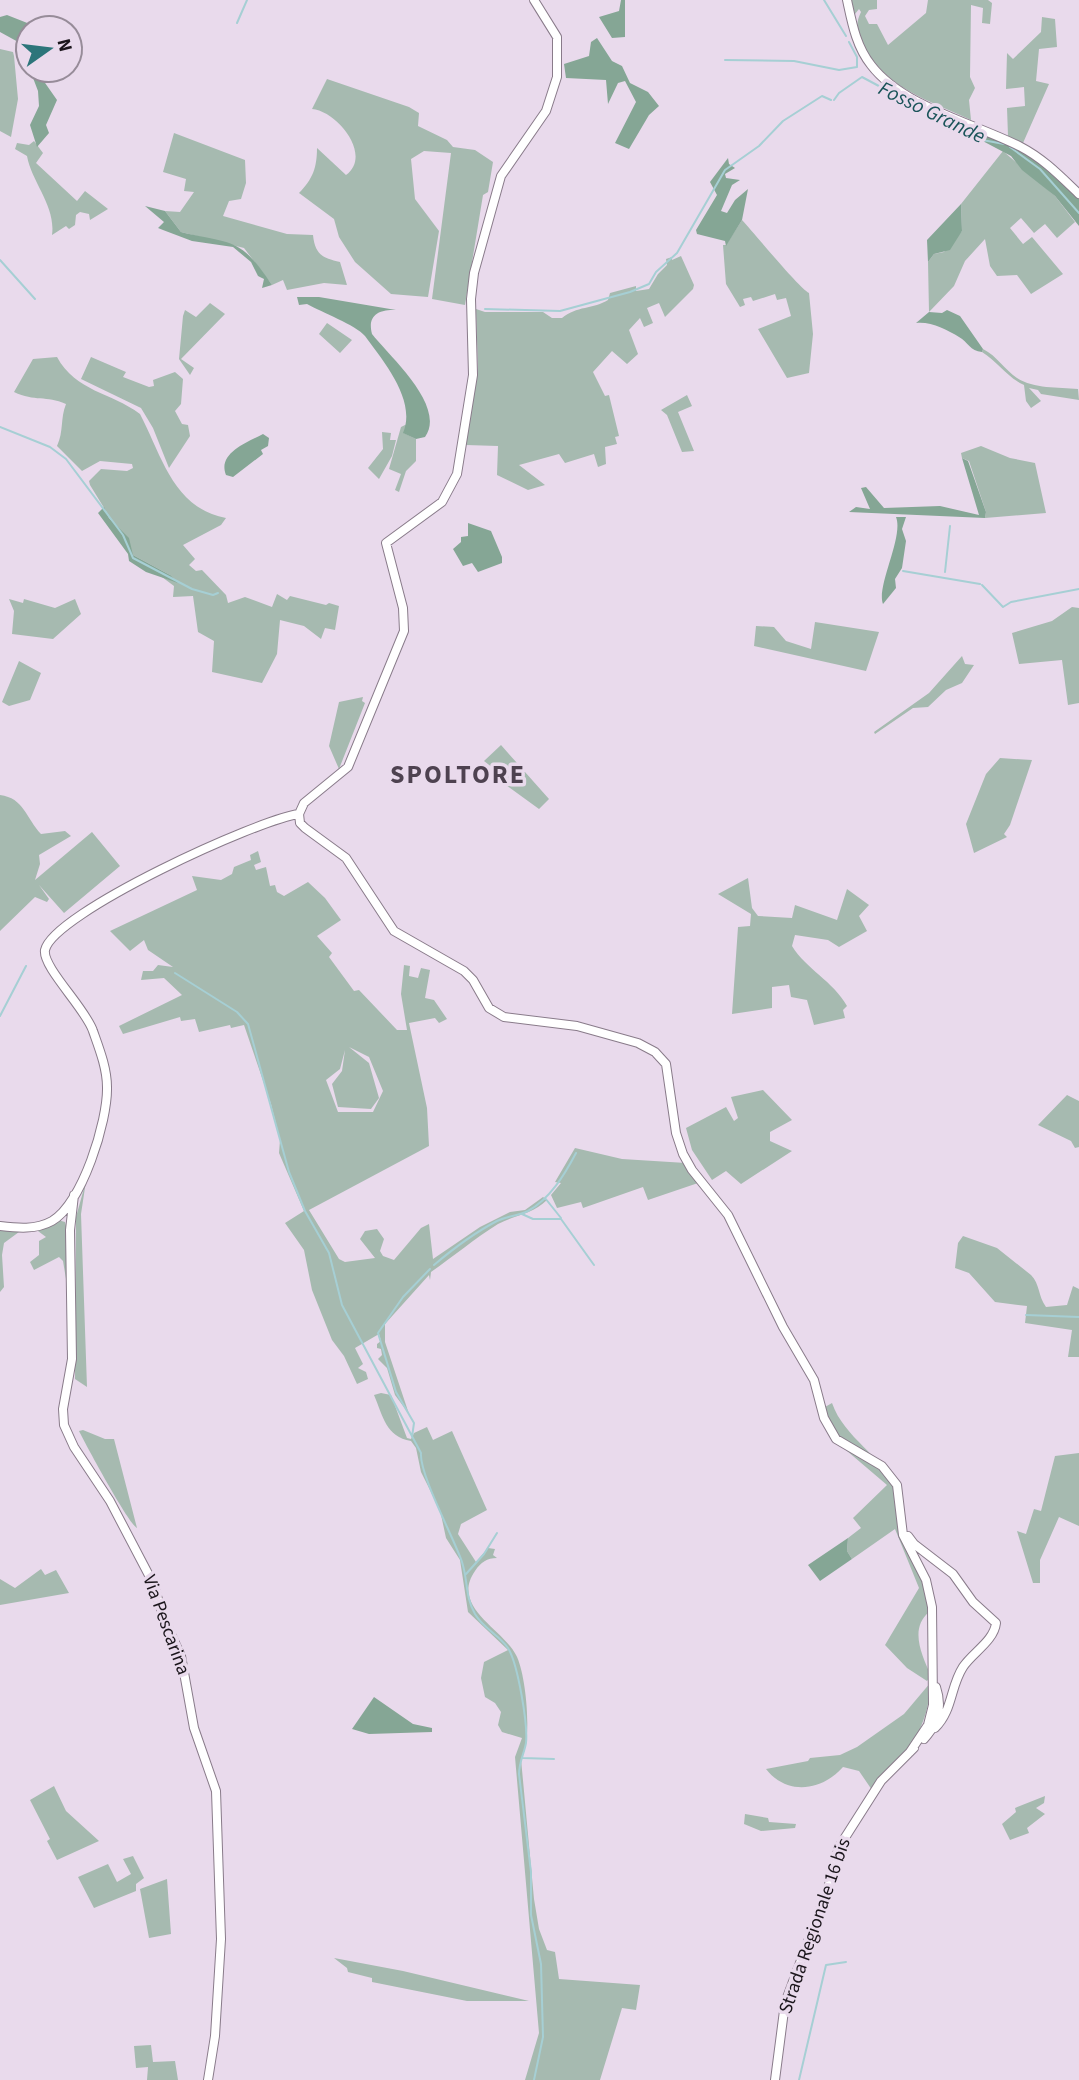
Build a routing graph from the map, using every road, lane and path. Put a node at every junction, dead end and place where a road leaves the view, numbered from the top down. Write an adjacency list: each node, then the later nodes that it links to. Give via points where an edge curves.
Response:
1 (534, 0): 4 (main road, via 557,37 558,73 546,111 501,176 484,237 472,286 473,375 457,474 446,497 386,543 404,631 348,767 304,803)
2 (847, 0): 3 (main road, via 857,40 872,67 904,94 1023,148)
3 (1079, 194)
4 (299, 814): 5 (main road, via 189,856 102,901 63,928 46,948 48,965 90,1023 107,1086 97,1145); 10 (main road, Strada Regionale 16 bis, via 301,824 346,858 394,931 469,975 494,1012 577,1026 638,1043 663,1059 684,1154 729,1215 814,1380 835,1439 882,1466)
5 (74, 1195): 6 (main road); 8 (main road, Via Pescarina)
6 (66, 1210): 7 (main road); 8 (main road, Via Pescarina)
7 (56, 1218): 8 (main road); 9 (main road, via 30,1227)
8 (70, 1225): 15 (main road, Via Pescarina, via 72,1359 64,1425 153,1583 181,1656 194,1728 216,1791 221,1923)
9 (0, 1226)
10 (899, 1493): 11 (main road, Strada Regionale 16 bis, via 903,1535 931,1599); 13 (main road, via 906,1532 914,1545 953,1574 996,1623 992,1635 963,1668)
11 (933, 1678): 12 (main road, Strada Regionale 16 bis); 13 (main road, Strada Regionale 16 bis)
12 (933, 1701): 13 (main road); 14 (main road, Strada Regionale 16 bis)
13 (946, 1710): 14 (main road, Strada Regionale 16 bis)
14 (929, 1728): 16 (main road, Strada Regionale 16 bis, via 881,1781 839,1847 785,2003)
15 (208, 2080)
16 (775, 2080)

